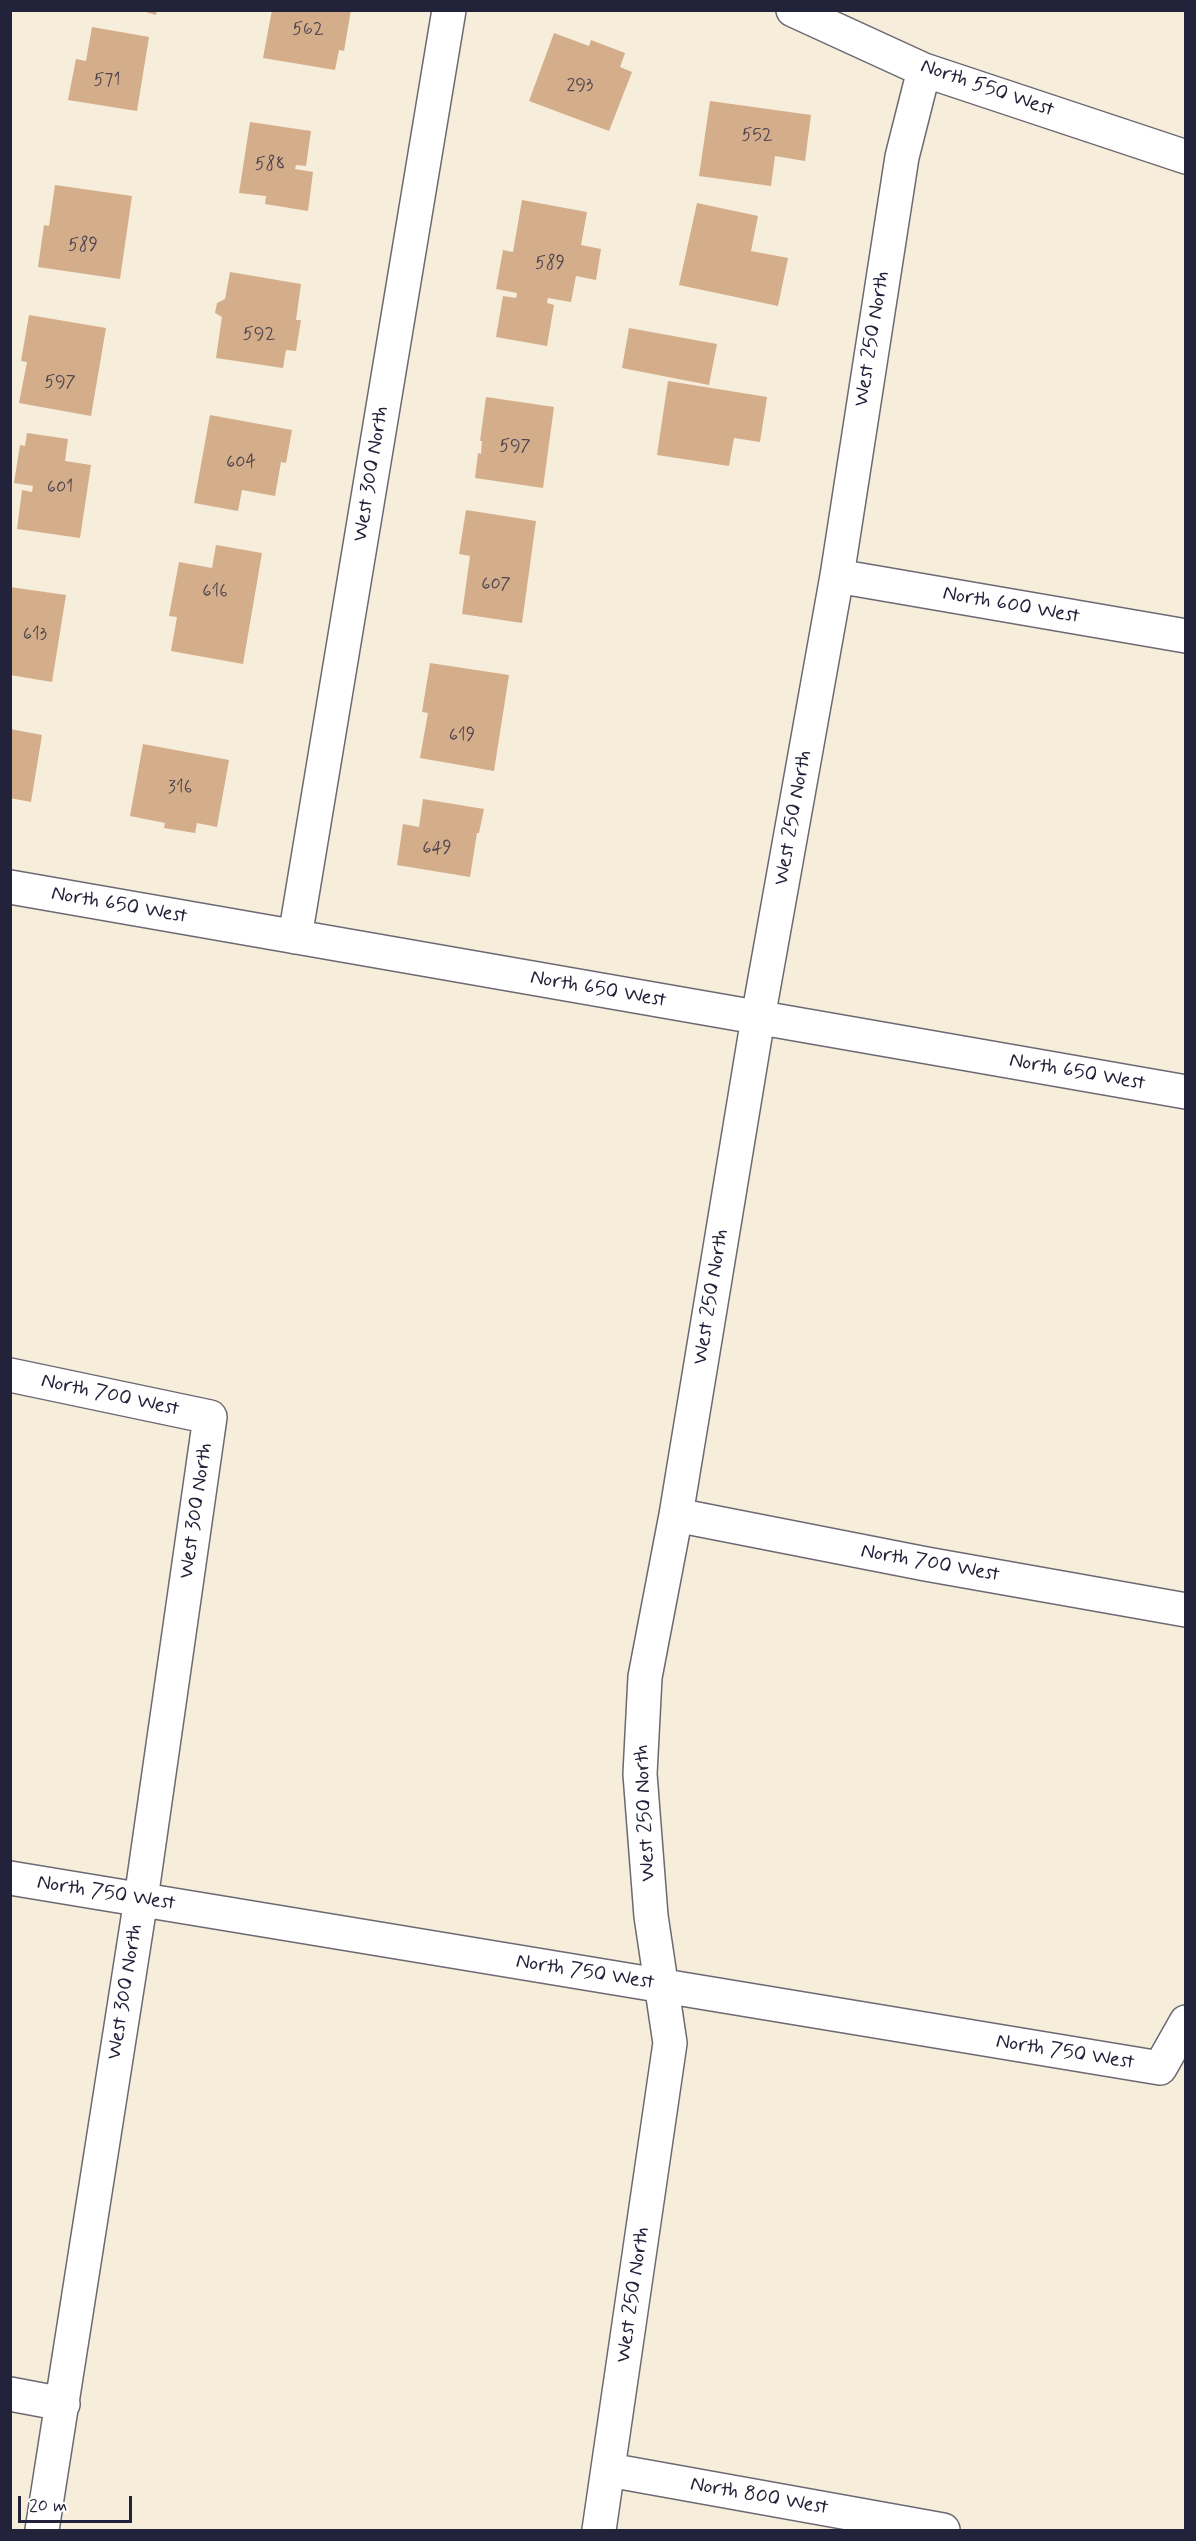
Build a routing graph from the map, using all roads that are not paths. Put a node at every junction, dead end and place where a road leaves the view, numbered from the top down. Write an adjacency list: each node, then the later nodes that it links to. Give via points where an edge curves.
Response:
1 (449, 10): 8 (street, West 300 North)
2 (792, 10): 3 (street, North 550 West)
3 (924, 70): 4 (street, North 550 West); 5 (street, West 250 North, via 902,157)
4 (1185, 157)
5 (837, 576): 6 (street, North 600 West); 9 (street, West 250 North)
6 (1185, 636)
7 (10, 887): 8 (street, North 650 West)
8 (295, 937): 9 (street, North 650 West)
9 (758, 1018): 10 (street, North 650 West); 13 (street, West 250 North)
10 (1185, 1092)
11 (10, 1375): 12 (street, North 700 West)
12 (210, 1417): 16 (street, West 300 North)
13 (676, 1515): 14 (street, North 700 West); 17 (street, West 250 North, via 645,1677 640,1774 651,1916)
14 (1185, 1610)
15 (10, 1878): 16 (street, North 750 West)
16 (141, 1899): 17 (street, North 750 West); 20 (street, West 300 North)
17 (661, 1986): 18 (street, North 750 West, via 1160,2068); 21 (street, West 250 North, via 670,2043)
18 (1185, 2022)
19 (10, 2394): 20 (street)
20 (63, 2404): 22 (street, West 300 North)
21 (609, 2470): 23 (street, West 250 North); 24 (street, North 800 West)
22 (42, 2530)
23 (600, 2530)
24 (943, 2530)

